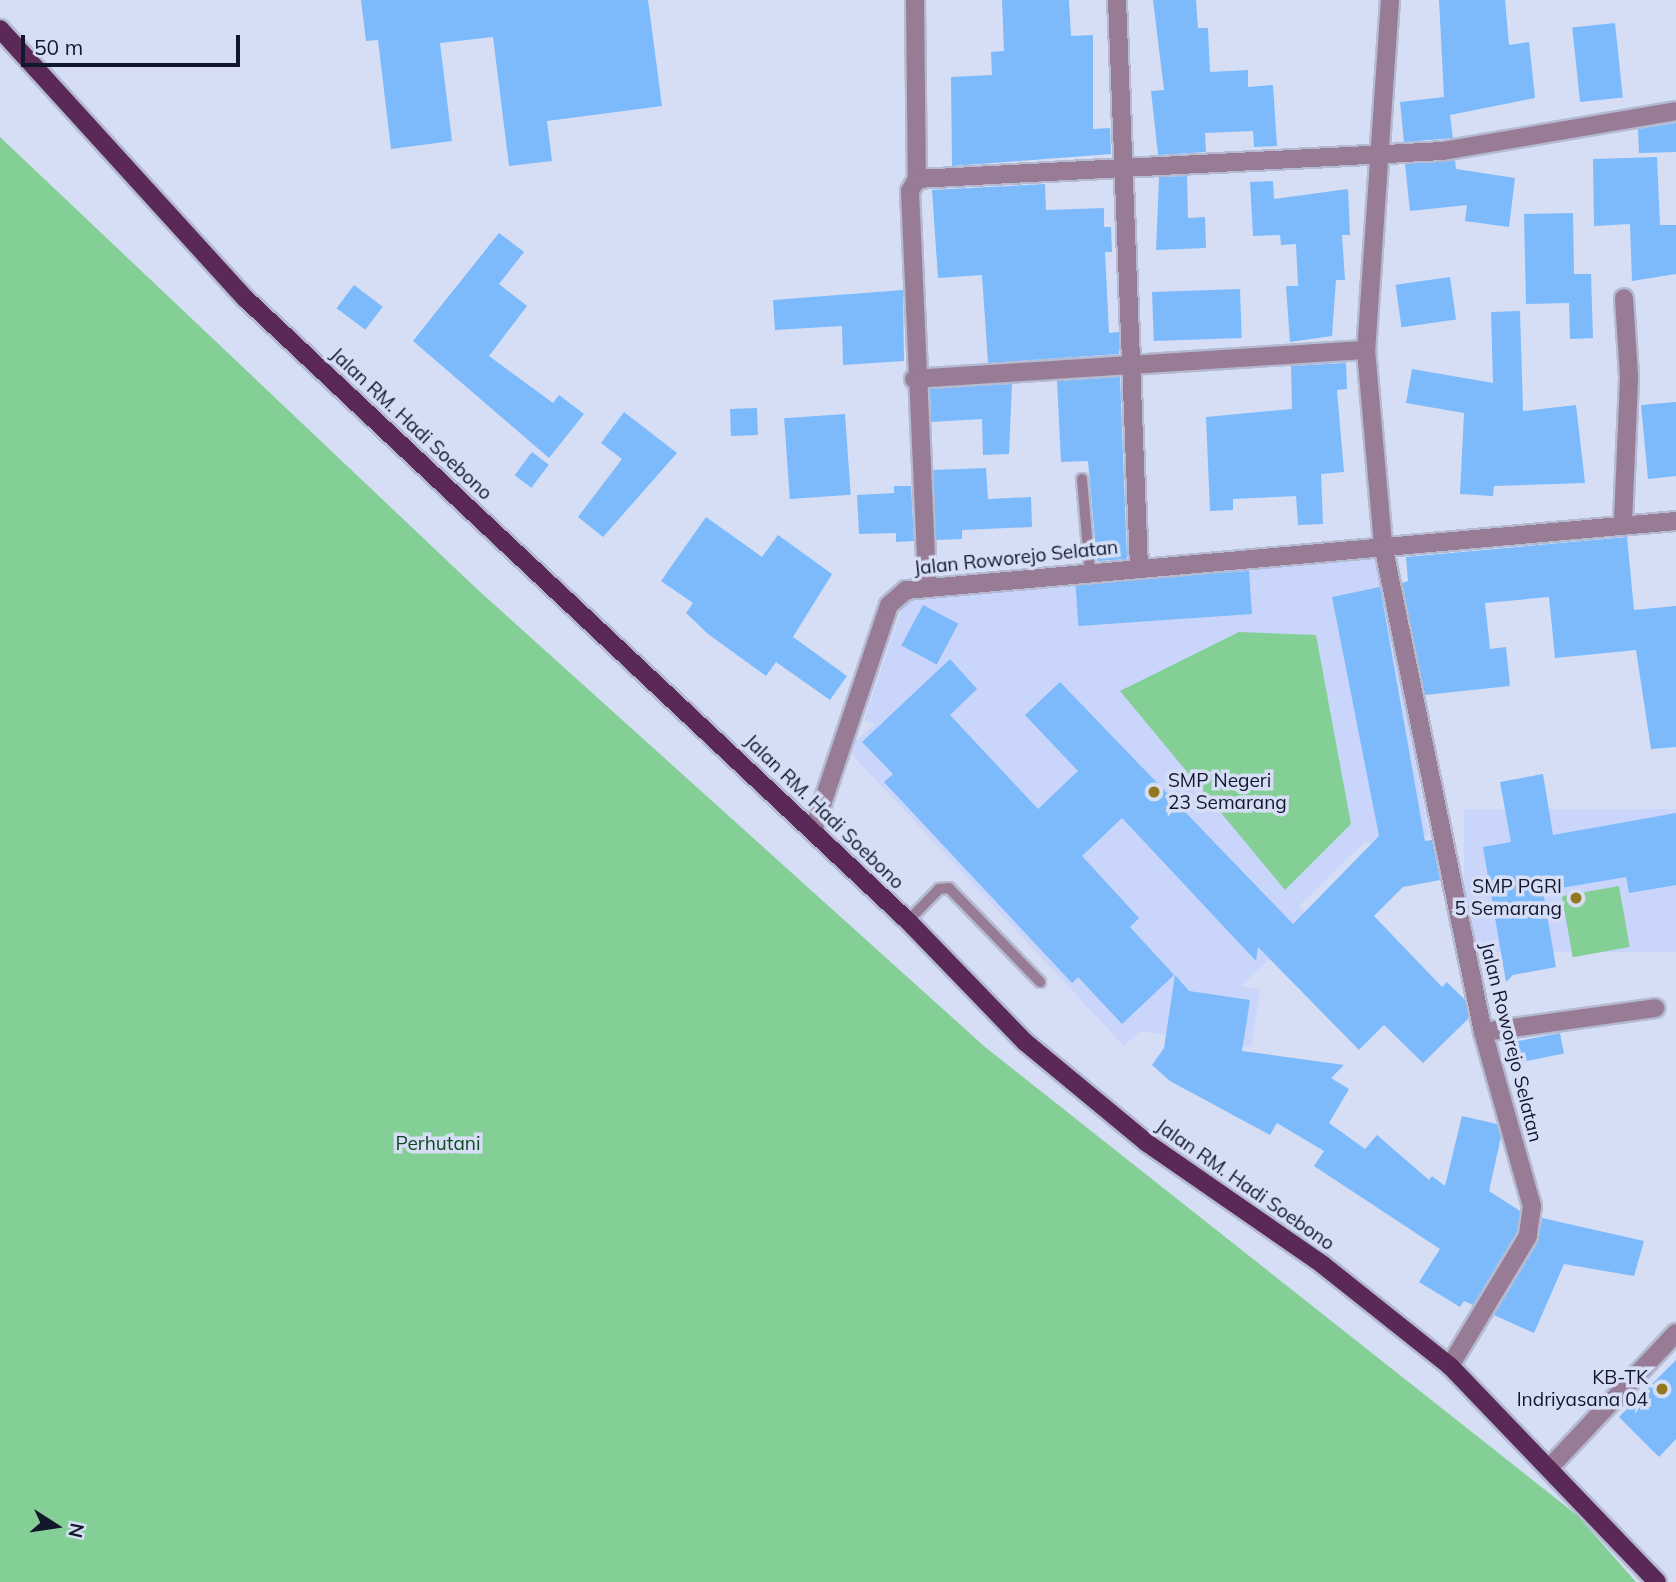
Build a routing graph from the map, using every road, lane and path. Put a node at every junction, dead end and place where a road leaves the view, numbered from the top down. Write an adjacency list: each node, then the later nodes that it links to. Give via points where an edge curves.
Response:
1 (915, 0): 8 (street)
2 (1117, 0): 7 (street, Jalan Roworejo Selatan)
3 (1390, 0): 6 (street, Jalan Roworejo Selatan)
4 (0, 29): 20 (main road, Jalan RM. Hadi Soebono, via 246,299)
5 (1676, 111): 6 (street, via 1510,143)
6 (1375, 154): 7 (street); 10 (street, Jalan Roworejo Selatan)
7 (1124, 172): 8 (street); 11 (street, Jalan Roworejo Selatan)
8 (917, 179): 12 (street, via 910,191)
9 (1624, 298): 15 (street, via 1629,376)
10 (1366, 350): 11 (street); 16 (street, Jalan Roworejo Selatan)
11 (1131, 366): 12 (street); 17 (street, Jalan Roworejo Selatan)
12 (914, 379): 19 (street)
13 (1082, 479): 18 (lane)
14 (1676, 521): 15 (street, Jalan Roworejo Selatan)
15 (1623, 522): 16 (street, Jalan Roworejo Selatan)
16 (1383, 545): 17 (street, Jalan Roworejo Selatan); 24 (street, Jalan Roworejo Selatan)
17 (1139, 567): 18 (street, Jalan Roworejo Selatan)
18 (1090, 573): 19 (street, Jalan Roworejo Selatan)
19 (927, 584): 20 (street, Jalan Roworejo Selatan, via 899,593 889,605)
20 (813, 831): 21 (main road, Jalan RM. Hadi Soebono)
21 (908, 921): 22 (lane, via 939,889 949,888); 26 (main road, Jalan RM. Hadi Soebono, via 1025,1042 1137,1134 1323,1265)
22 (1040, 982)
23 (1655, 1008): 24 (street)
24 (1483, 1032): 26 (street, Jalan Roworejo Selatan, via 1532,1221)
25 (1676, 1334): 27 (street)
26 (1450, 1366): 27 (main road, Jalan RM. Hadi Soebono)
27 (1550, 1467): 28 (main road, Jalan RM. Hadi Soebono)
28 (1657, 1582)

